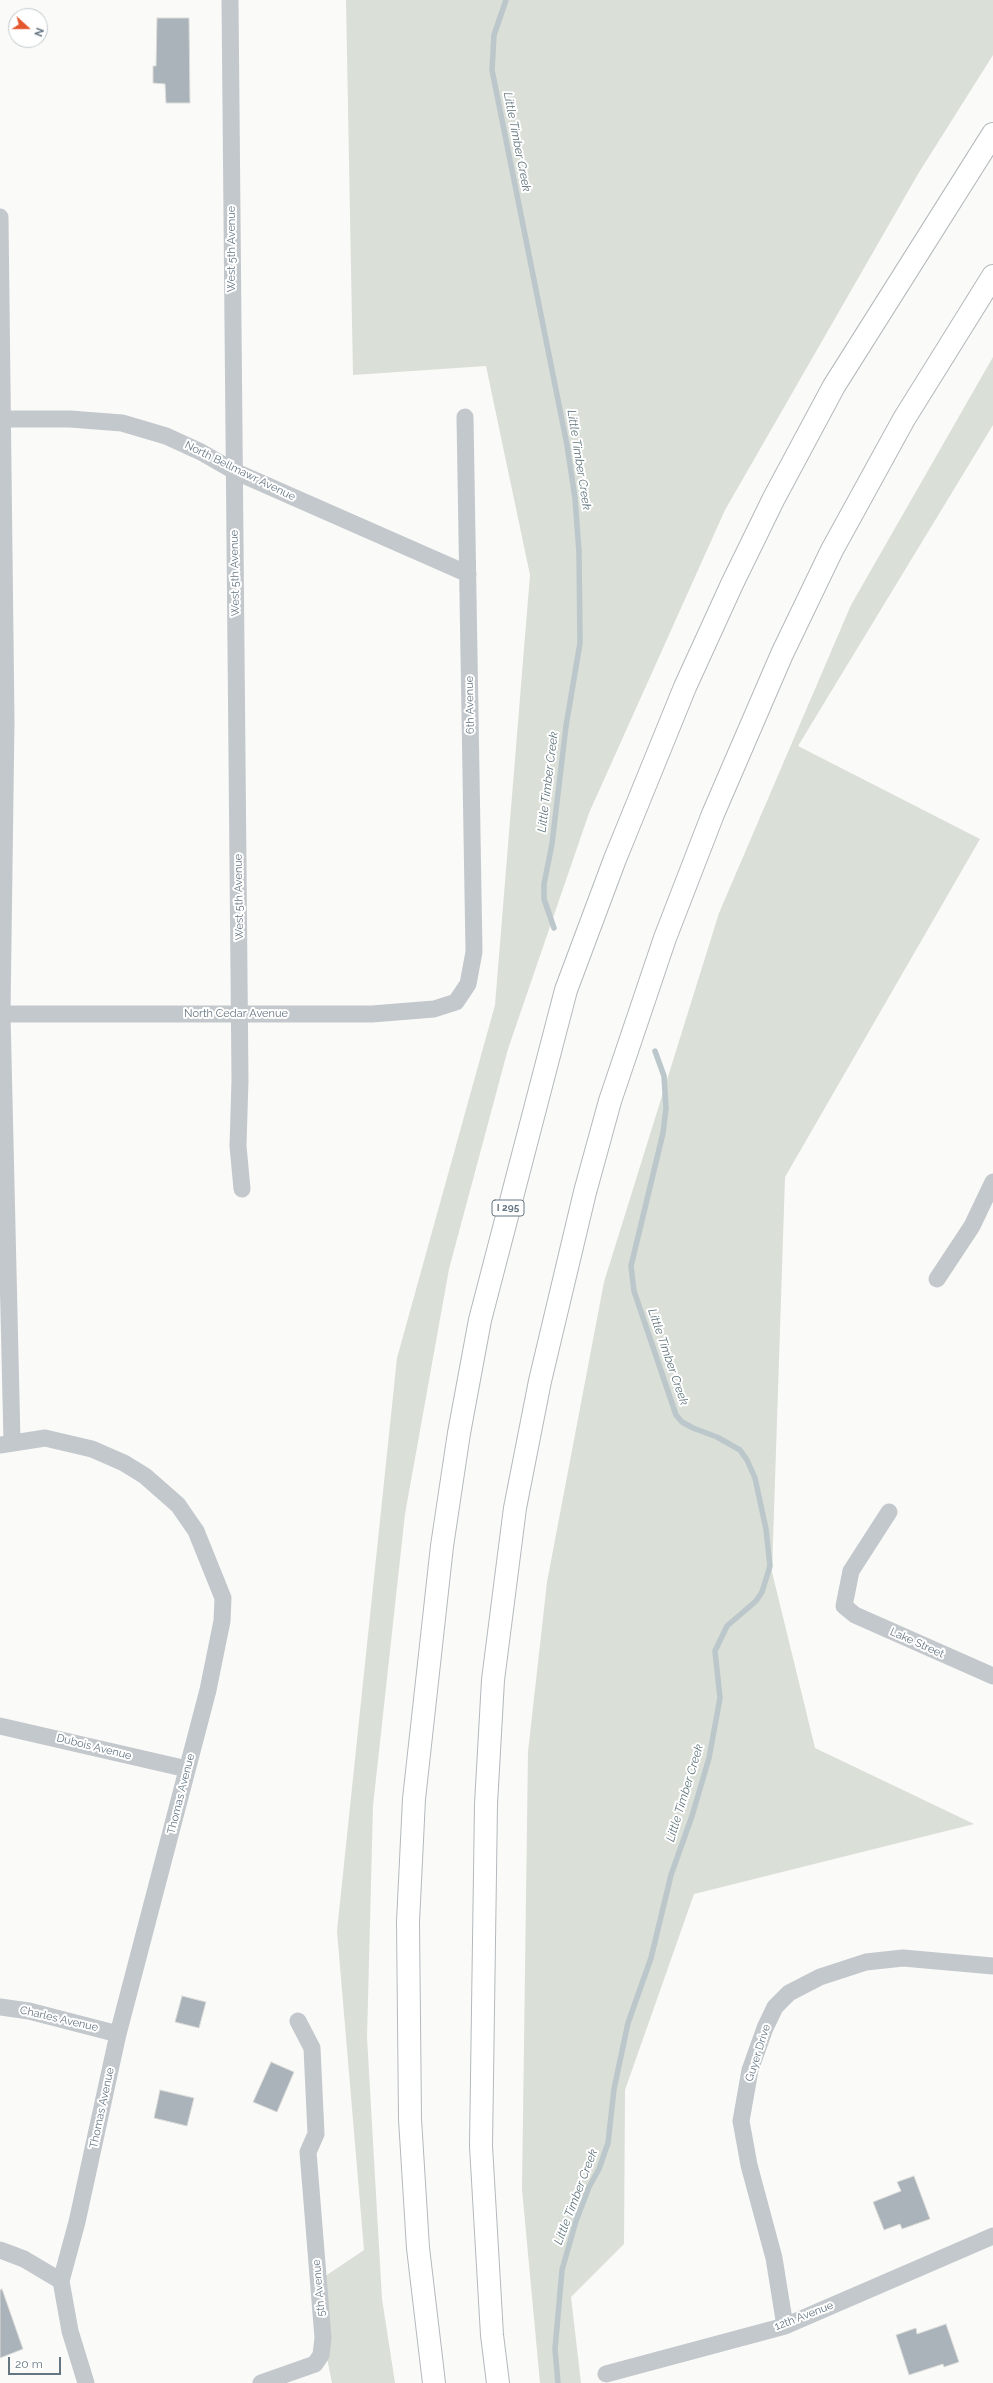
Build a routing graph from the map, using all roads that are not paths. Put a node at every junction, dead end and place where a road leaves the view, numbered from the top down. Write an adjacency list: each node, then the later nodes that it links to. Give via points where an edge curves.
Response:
1 (230, 0): 7 (street, West 5th Avenue)
2 (993, 134): 31 (highway, I 295, via 834,386 770,505 685,687 615,859 566,990 480,1320 442,1546 414,1798 408,1922 410,2119 418,2248)
3 (0, 217): 6 (street)
4 (993, 276): 32 (highway, via 904,419 832,550 782,654 713,814 665,938 610,1101 585,1192 540,1381 514,1516 494,1680 486,1804 481,2146 492,2335)
5 (465, 418): 8 (street, 6th Avenue)
6 (2, 419): 7 (street, North Bellmawr Avenue, via 70,419 122,424 166,436); 10 (street, via 6,721)
7 (234, 471): 8 (street, North Bellmawr Avenue); 11 (street, West 5th Avenue)
8 (468, 574): 9 (street, 6th Avenue, via 474,952 468,984)
9 (464, 990): 11 (street, North Cedar Avenue, via 456,1002 434,1009 372,1014)
10 (1, 1014): 11 (street, North Cedar Avenue); 15 (street, via 7,1251)
11 (240, 1014): 13 (street, West 5th Avenue, via 241,1113 238,1146)
12 (993, 1182): 14 (street, via 972,1226)
13 (242, 1189)
14 (937, 1279)
15 (6, 1443): 19 (street, Thomas Avenue, via 46,1438 92,1449 124,1463 145,1476 178,1505 196,1531 223,1598 222,1621 208,1690)
16 (890, 1512): 17 (street, Lake Street, via 851,1571 844,1606 855,1615)
17 (993, 1676)
18 (0, 1726): 19 (street, Dubois Avenue)
19 (187, 1769): 23 (street, Thomas Avenue)
20 (993, 1966): 27 (street, Guyer Drive, via 903,1958 866,1962 820,1977 789,1994 776,2007 765,2028 750,2070 741,2120 749,2165 774,2258)
21 (0, 2008): 23 (street, Charles Avenue, via 29,2011)
22 (298, 2022): 30 (street, 5th Avenue, via 312,2048 316,2134 308,2152 323,2338 321,2355 315,2364)
23 (118, 2034): 26 (street, Thomas Avenue, via 77,2222)
24 (993, 2236): 27 (street, 12th Avenue)
25 (0, 2250): 26 (street, via 24,2259)
26 (61, 2281): 29 (street, via 70,2331)
27 (785, 2326): 28 (street, 12th Avenue)
28 (606, 2374)
29 (86, 2383)
30 (260, 2383)
31 (434, 2383)
32 (498, 2383)

